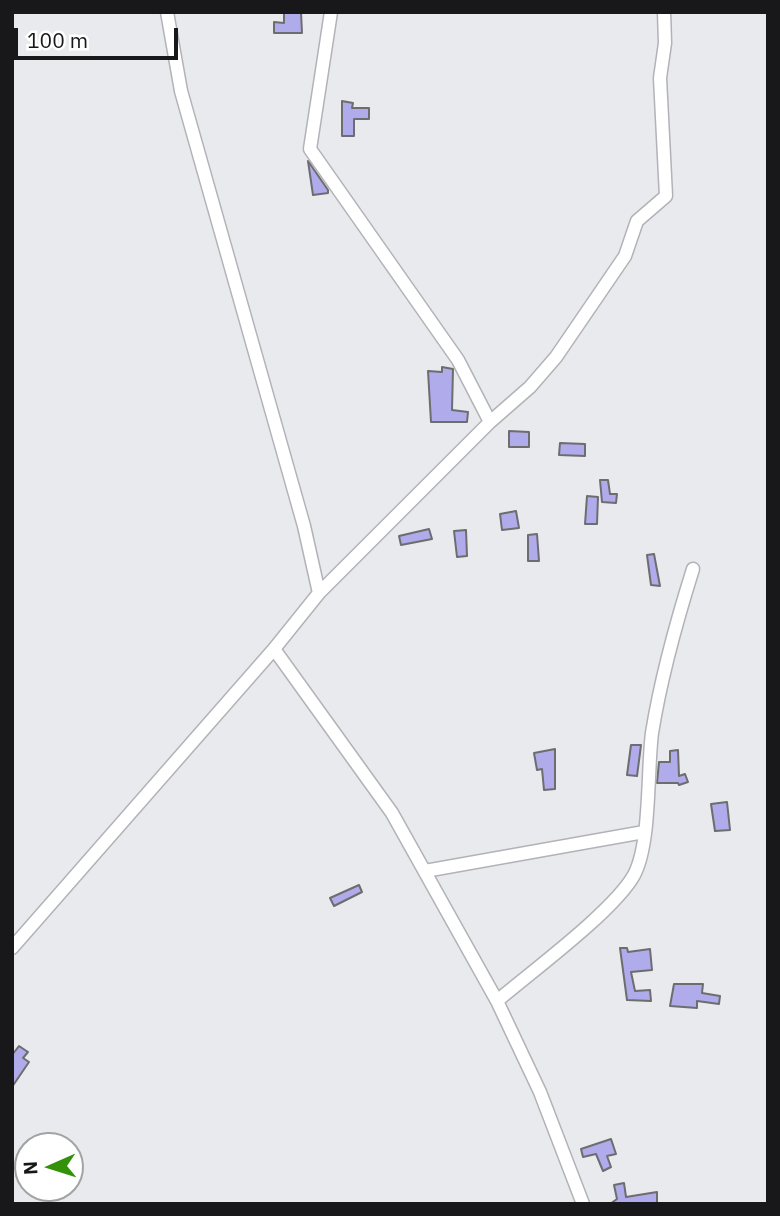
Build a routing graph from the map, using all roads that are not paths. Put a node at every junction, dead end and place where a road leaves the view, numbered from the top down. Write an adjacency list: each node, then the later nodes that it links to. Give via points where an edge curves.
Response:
1 (167, 12): 6 (street, via 181,91)
2 (331, 12): 4 (street, via 310,149 458,360)
3 (664, 12): 4 (street, via 660,78 666,196 638,221 625,256 555,357)
4 (491, 422): 6 (street)
5 (693, 569): 8 (street, via 659,694)
6 (319, 593): 7 (street)
7 (274, 649): 9 (street, via 392,813); 10 (street)
8 (644, 832): 9 (street); 11 (street, via 637,866 627,885)
9 (425, 871): 11 (street)
10 (12, 948)
11 (497, 1000): 12 (street, via 540,1092)
12 (583, 1204)

